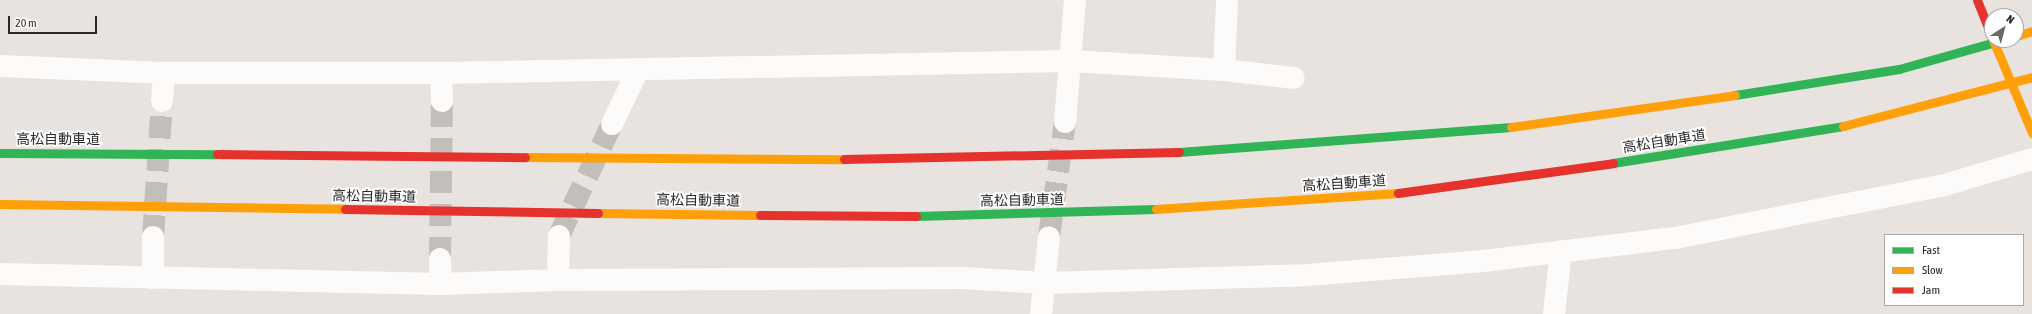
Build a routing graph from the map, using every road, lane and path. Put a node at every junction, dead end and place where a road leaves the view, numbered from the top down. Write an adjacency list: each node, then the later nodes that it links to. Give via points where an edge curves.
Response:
1 (1075, 0): 7 (street)
2 (1227, 0): 10 (street)
3 (1976, 0): 4 (main road)
4 (1984, 18)
5 (1984, 45): 20 (main road, 高松自動車道, via 1899,69 1551,124 1142,155 881,159)
6 (1996, 48): 19 (main road)
7 (1069, 61): 9 (street); 10 (street); 17 (street)
8 (0, 66): 11 (street)
9 (638, 70): 12 (street); 18 (street)
10 (1224, 70): 14 (street)
11 (164, 73): 12 (street); 15 (street)
12 (441, 73): 16 (street)
13 (2032, 77): 22 (main road, 高松自動車道, via 1873,121 1557,172 1384,195 1115,212 883,217)
14 (1294, 78)
15 (162, 101)
16 (442, 101)
17 (1065, 122)
18 (612, 124)
19 (2032, 133)
20 (0, 153)
21 (2032, 159): 26 (street, via 1926,189 1675,238)
22 (0, 204)
23 (559, 236): 30 (street)
24 (153, 237): 29 (street)
25 (1049, 237): 31 (street)
26 (1561, 251): 31 (street, via 1307,275); 34 (street)
27 (440, 259): 32 (street)
28 (0, 274): 29 (street)
29 (153, 278): 32 (street)
30 (558, 280): 31 (street, via 963,278); 32 (street)
31 (1045, 283): 33 (street)
32 (441, 284)
33 (1041, 314)
34 (1554, 314)

